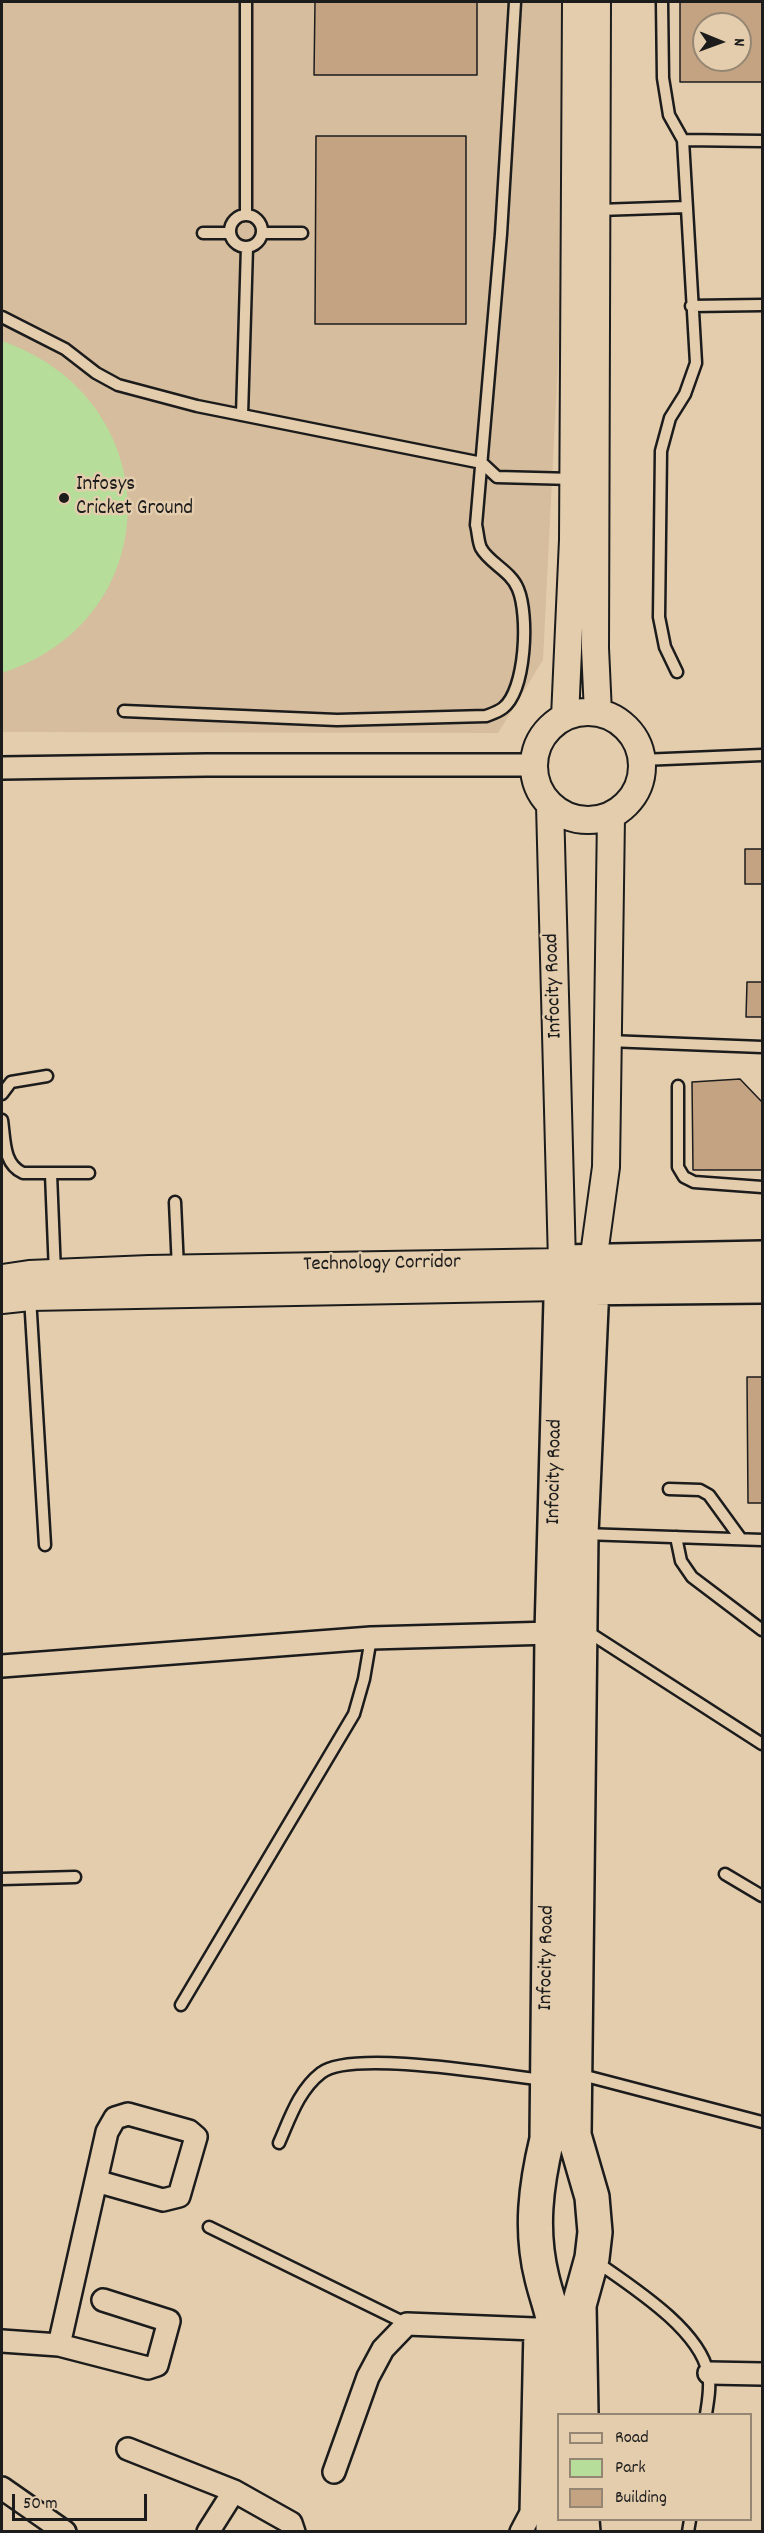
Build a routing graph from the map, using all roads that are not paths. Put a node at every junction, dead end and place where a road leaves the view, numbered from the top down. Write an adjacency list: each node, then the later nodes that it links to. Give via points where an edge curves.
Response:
1 (246, 2): 10 (lane)
2 (515, 2): 20 (lane)
3 (576, 2): 21 (street)
4 (597, 2): 9 (street)
5 (662, 2): 6 (lane, via 663,78 669,115)
6 (683, 140): 7 (lane); 8 (lane)
7 (762, 141)
8 (687, 207): 9 (lane); 17 (lane)
9 (599, 210): 24 (street, via 595,648)
10 (246, 214): 12 (lane, via 236,218); 13 (lane, via 259,220)
11 (203, 233): 12 (lane)
12 (230, 233): 15 (lane, via 236,244)
13 (263, 233): 14 (lane); 15 (lane, via 254,245)
14 (302, 233)
15 (247, 247): 19 (lane)
16 (762, 305): 17 (lane)
17 (691, 306): 22 (lane, via 696,363 685,394 670,418 661,451 659,617 665,647)
18 (2, 316): 19 (lane, via 65,349 118,385)
19 (242, 415): 20 (lane)
20 (482, 463): 21 (lane, via 497,477); 23 (lane, via 476,525 481,548 518,588 523,613 521,670 515,691 503,708 486,716 337,720)
21 (573, 479): 25 (street)
22 (677, 672)
23 (124, 711)
24 (598, 713): 25 (street, via 581,712); 27 (street, via 627,729)
25 (565, 717): 28 (street, via 542,738)
26 (762, 755): 27 (lane)
27 (641, 760): 31 (street, via 640,781 633,795)
28 (533, 765): 29 (street); 30 (street, via 538,787)
29 (2, 768)
30 (549, 805): 31 (street, via 579,820); 45 (street, Infocity Road)
31 (611, 816): 32 (street, Infocity Road)
32 (608, 1041): 33 (lane); 45 (street, Infocity Road, via 606,1167)
33 (762, 1047)
34 (47, 1076): 36 (lane, via 11,1082)
35 (678, 1086): 40 (lane, via 678,1167 684,1177 694,1182)
36 (2, 1094)
37 (2, 1120): 39 (lane, via 13,1169)
38 (89, 1173): 39 (lane)
39 (51, 1174): 44 (lane)
40 (762, 1187)
41 (175, 1202): 43 (lane)
42 (762, 1258): 45 (main road, Technology Corridor)
43 (178, 1269): 44 (street, Technology Corridor); 45 (street, Technology Corridor)
44 (55, 1273): 46 (street, Technology Corridor)
45 (576, 1275): 47 (main road); 48 (street); 51 (main road, Infocity Road); 56 (main road, Infocity Road)
46 (2, 1278)
47 (762, 1286)
48 (30, 1297): 49 (street); 55 (lane)
49 (2, 1300)
50 (669, 1489): 53 (lane, via 700,1490 709,1495)
51 (581, 1534): 52 (lane); 56 (main road, Infocity Road)
52 (676, 1537): 53 (lane); 57 (lane, via 681,1562 692,1577)
53 (741, 1539): 54 (lane)
54 (762, 1540)
55 (45, 1545)
56 (566, 1630): 58 (street); 60 (lane); 66 (main road, Infocity Road)
57 (762, 1630)
58 (371, 1638): 59 (street); 65 (lane, via 354,1714)
59 (2, 1666)
60 (762, 1744)
61 (725, 1874): 64 (lane)
62 (75, 1877): 63 (lane)
63 (2, 1880)
64 (762, 1896)
65 (181, 2005)
66 (561, 2077): 67 (lane); 68 (main road, Infocity Road); 69 (lane, via 343,2064 321,2072 298,2099)
67 (762, 2122)
68 (561, 2137): 72 (main road, Infocity Road, via 592,2197); 74 (main road, Infocity Road, via 534,2212 542,2277)
69 (279, 2143)
70 (96, 2181): 70 (street, via 164,2200 179,2196 196,2138 189,2131 128,2114 115,2118 107,2132); 77 (street)
71 (209, 2227): 75 (lane)
72 (592, 2258): 74 (main road, Infocity Road); 78 (lane, via 652,2301 684,2331)
73 (104, 2300): 77 (street, via 169,2321 157,2365 148,2368)
74 (555, 2317): 75 (street); 80 (main road, Infocity Road); 89 (street, via 531,2513); 90 (main road, Infocity Road)
75 (407, 2324): 83 (street, via 383,2349 368,2377)
76 (2, 2341): 77 (street)
77 (59, 2344)
78 (709, 2373): 79 (street); 81 (lane)
79 (762, 2374)
80 (579, 2413)
81 (706, 2413)
82 (128, 2449): 85 (street)
83 (334, 2472)
84 (2, 2488): 86 (street)
85 (234, 2491): 87 (street); 88 (street, via 291,2523)
86 (65, 2532)
87 (208, 2532)
88 (294, 2532)
89 (521, 2532)
90 (553, 2532)

